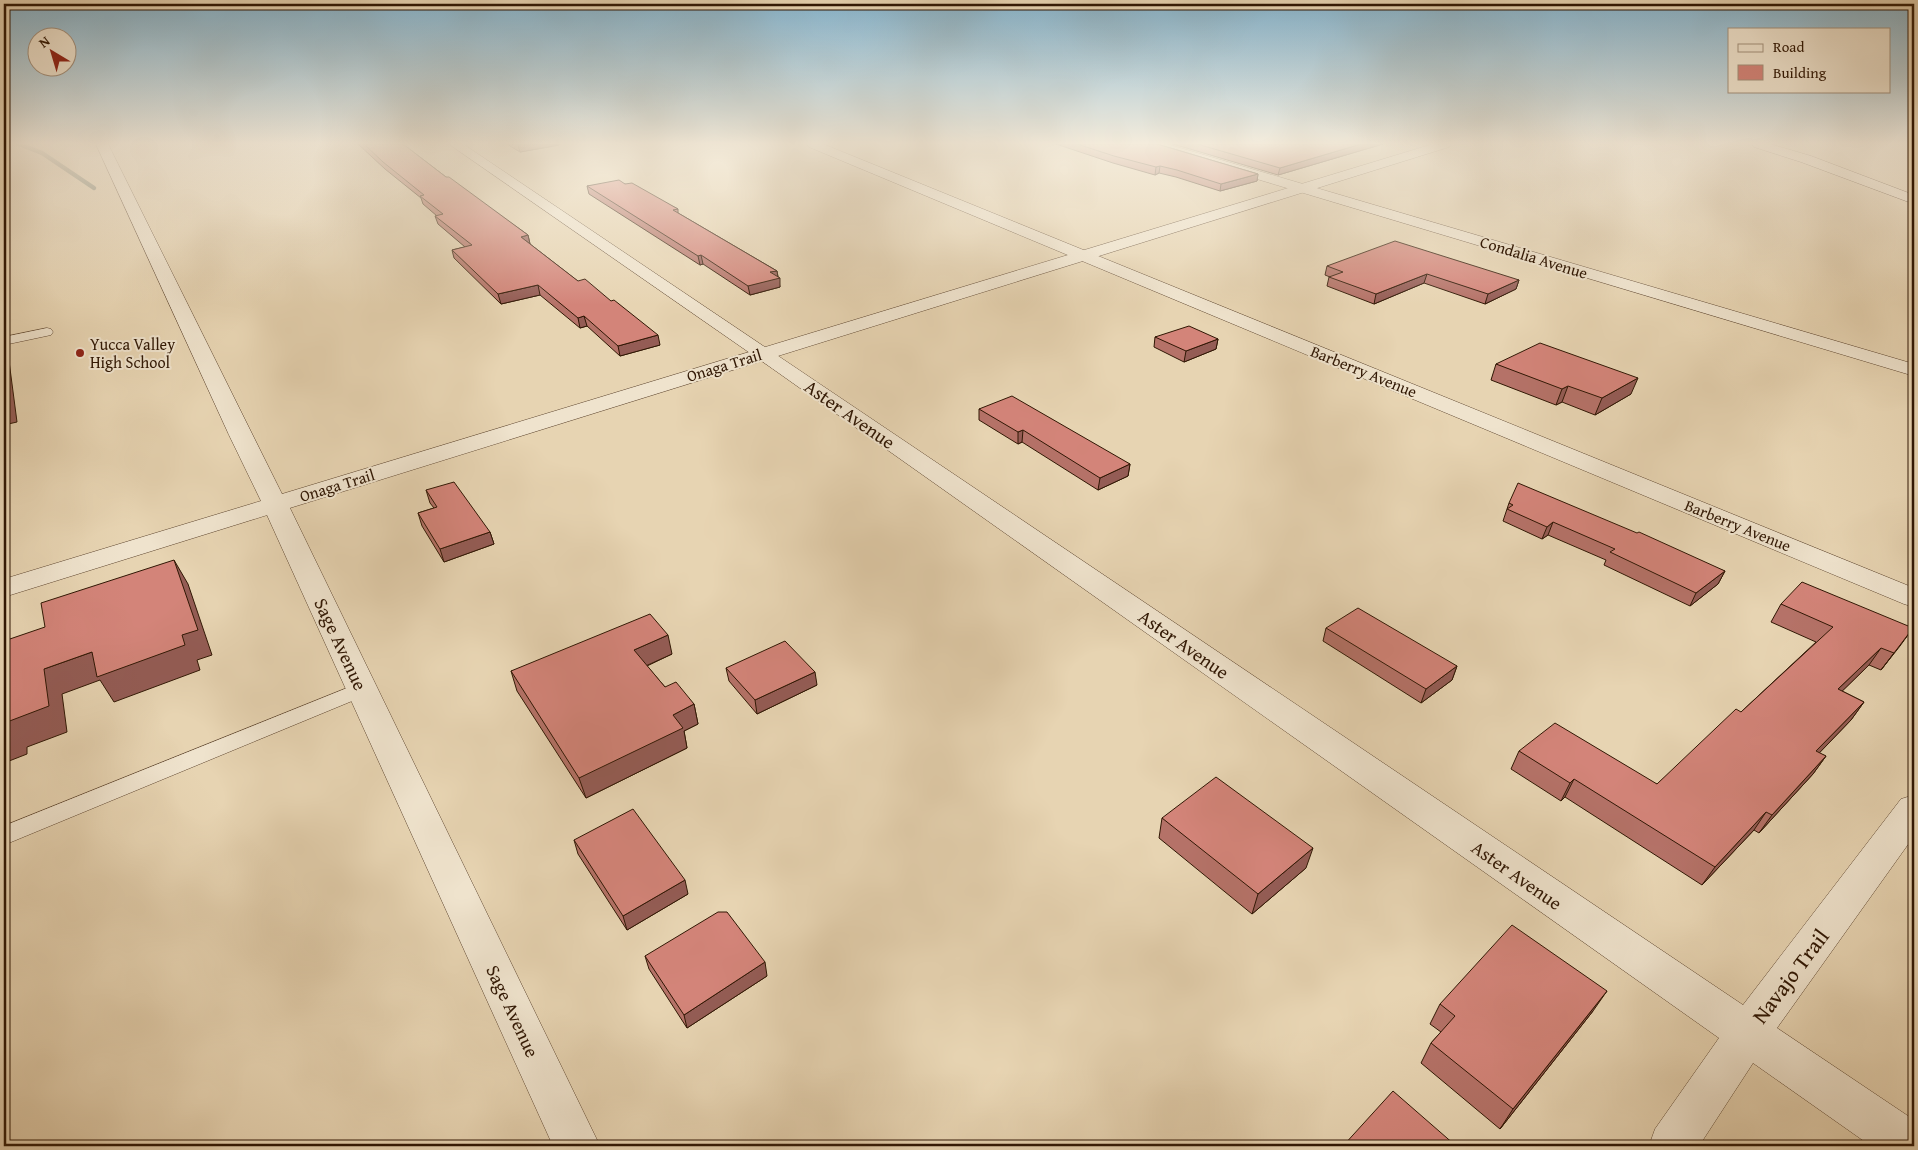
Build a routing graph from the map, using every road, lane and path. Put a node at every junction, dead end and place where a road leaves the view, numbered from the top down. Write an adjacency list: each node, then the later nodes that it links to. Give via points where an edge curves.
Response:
1 (127, 198): 11 (street, Sage Avenue)
2 (534, 198): 9 (street, Aster Avenue)
3 (944, 198): 6 (street, Barberry Avenue)
4 (1270, 198): 6 (street, Onaga Trail)
5 (1334, 198): 10 (street, Condalia Avenue)
6 (1083, 255): 9 (street, Onaga Trail); 13 (street, Barberry Avenue)
7 (47, 332): 8 (lane)
8 (4, 341)
9 (763, 354): 11 (street, Onaga Trail); 17 (street, Aster Avenue)
10 (1914, 370)
11 (275, 504): 12 (street, Onaga Trail); 14 (street, Sage Avenue)
12 (4, 588)
13 (1914, 598)
14 (362, 689): 16 (lane); 18 (street, Sage Avenue)
15 (1914, 809): 17 (street, Navajo Trail)
16 (4, 836)
17 (1747, 1034): 19 (street, Navajo Trail); 20 (street, Aster Avenue)
18 (577, 1146)
19 (1672, 1146)
20 (1911, 1146)

